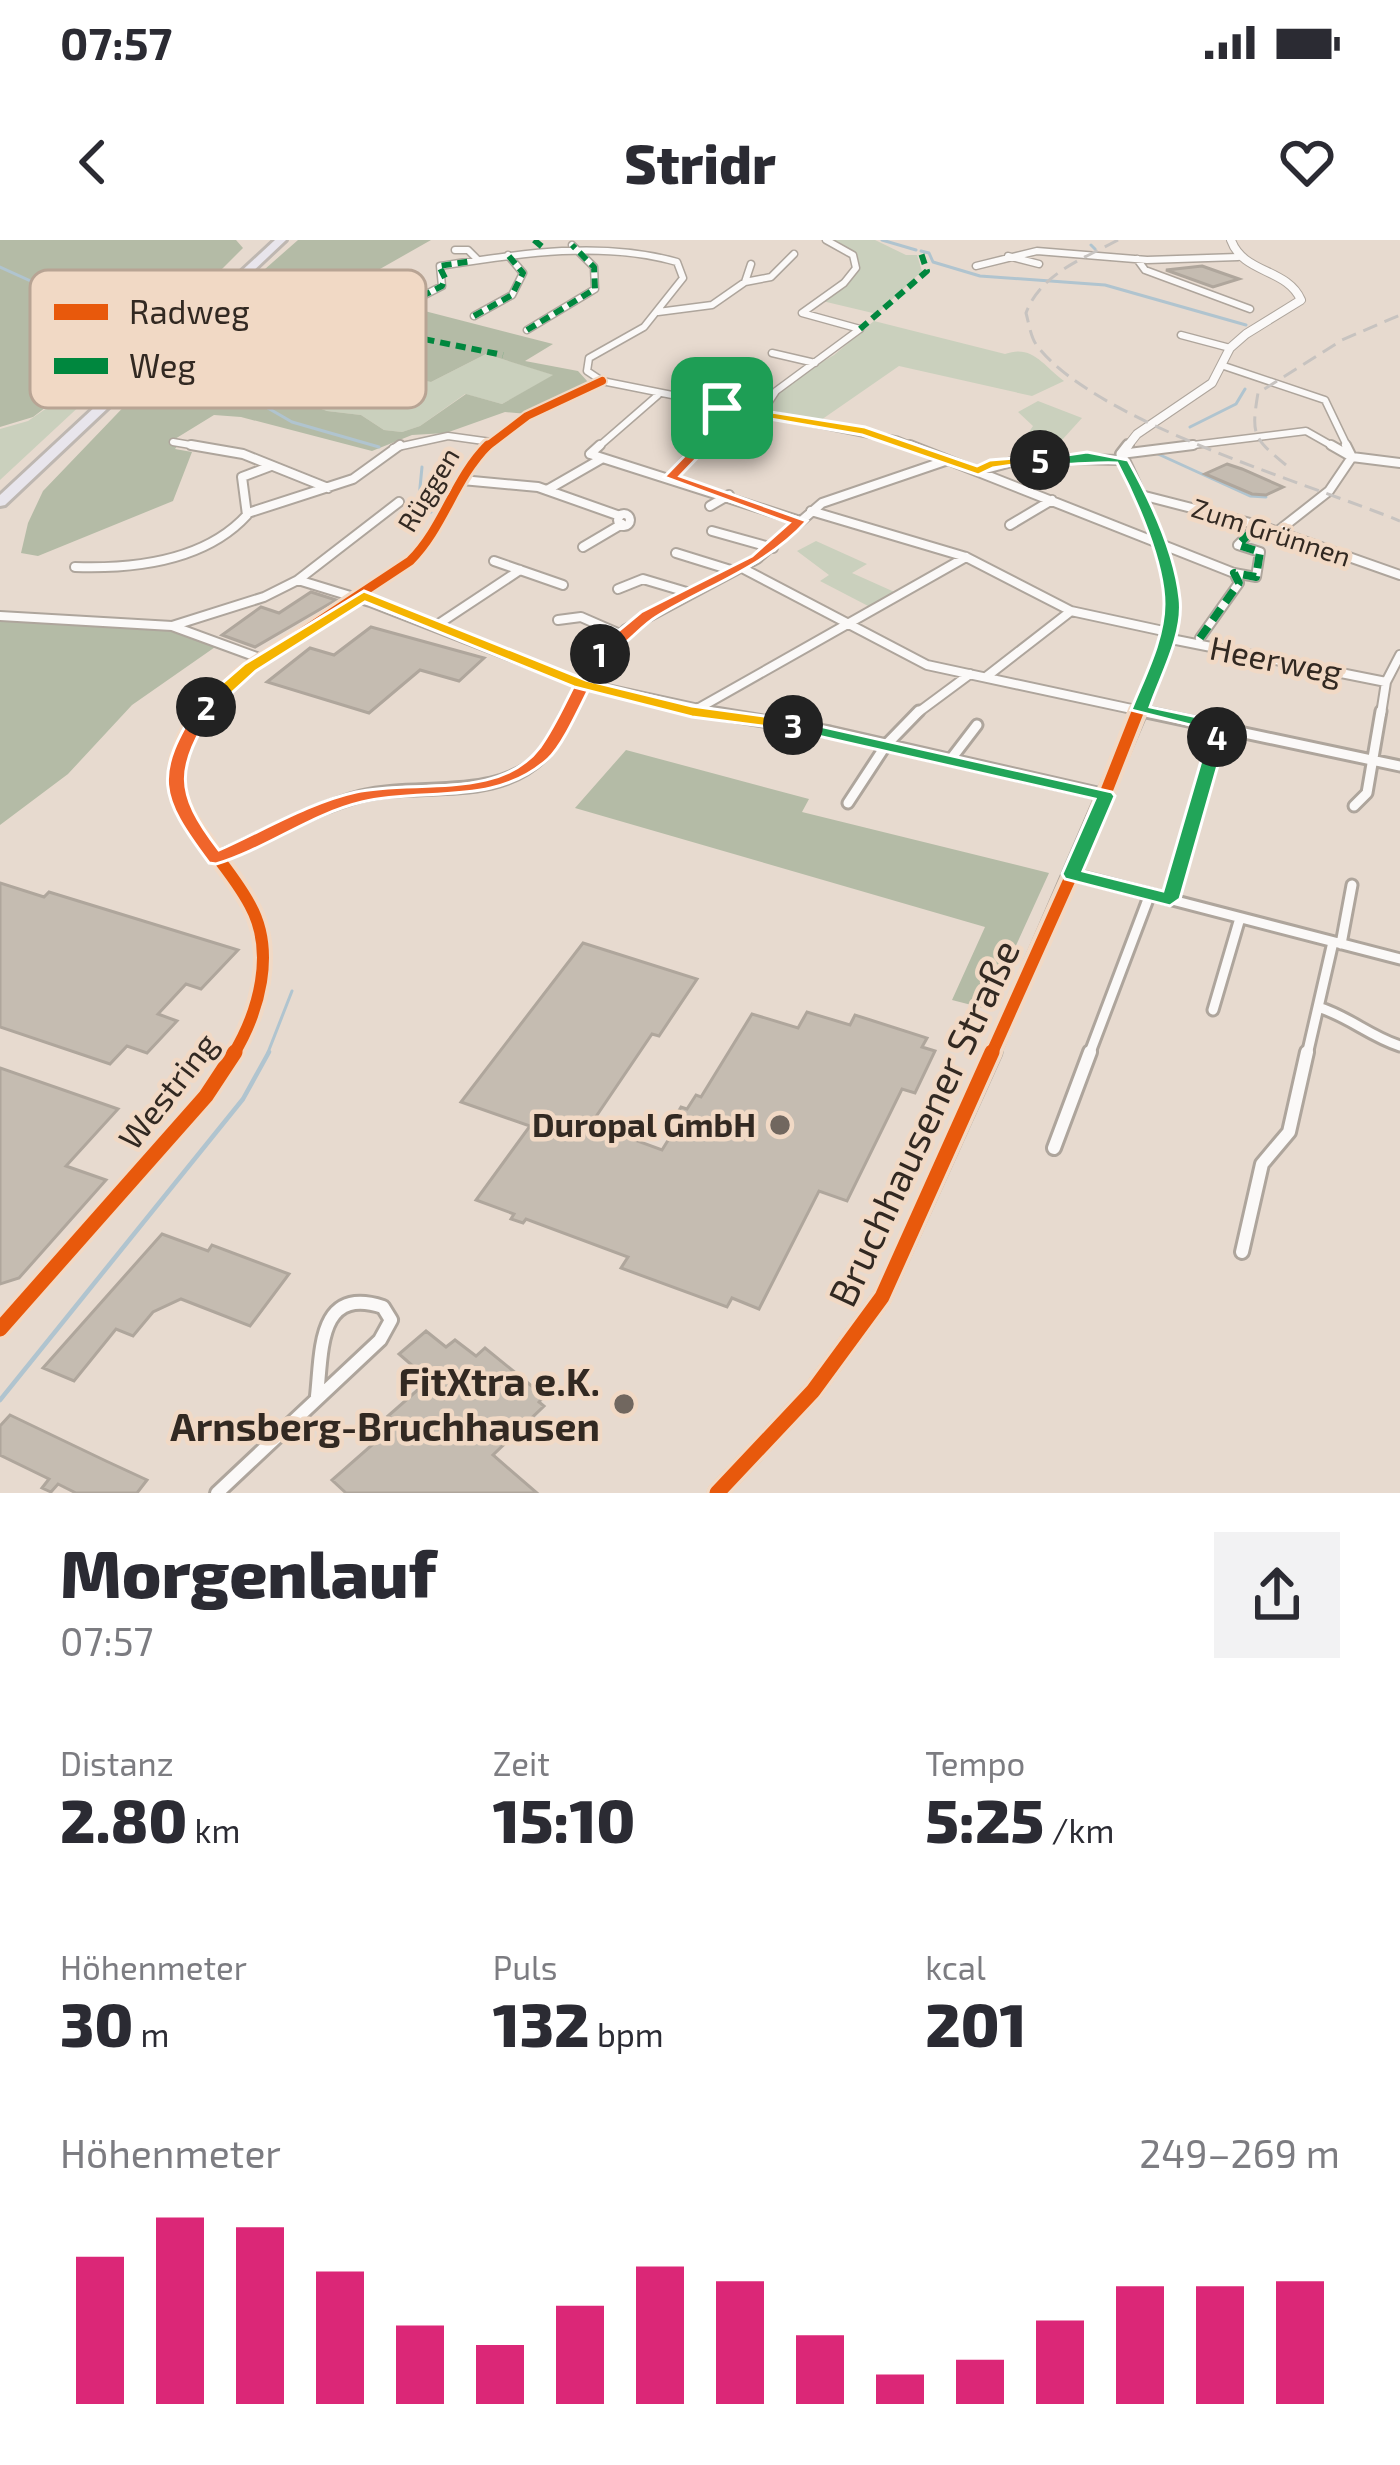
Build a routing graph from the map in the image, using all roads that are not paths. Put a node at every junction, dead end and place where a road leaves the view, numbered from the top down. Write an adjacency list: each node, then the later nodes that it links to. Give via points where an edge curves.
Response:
1 (269, 240): 22 (highway)
2 (281, 240): 23 (highway)
3 (534, 240): 10 (street)
4 (826, 240): 34 (street, via 850,252 856,268 802,313 860,328)
5 (1231, 240): 15 (street)
6 (626, 242): 9 (street)
7 (639, 244): 28 (street, via 682,270)
8 (1058, 244): 14 (street); 17 (street)
9 (572, 245): 10 (street); 30 (street, via 594,267 596,289)
10 (545, 249): 13 (street)
11 (455, 250): 18 (street)
12 (794, 254): 25 (street, via 773,276)
13 (508, 255): 18 (street); 29 (street, via 522,270 520,286)
14 (1003, 255): 20 (street); 24 (street, via 1042,263)
15 (1238, 257): 17 (street); 32 (street, via 1301,294)
16 (244, 258): 21 (highway)
17 (1137, 259): 27 (street, via 1145,270)
18 (475, 260): 26 (street, via 438,266 442,286)
19 (751, 264): 25 (street)
20 (976, 266)
21 (233, 270)
22 (235, 270)
23 (247, 270)
24 (1028, 270)
25 (745, 282): 28 (street, via 712,305)
26 (426, 294)
27 (1250, 309)
28 (658, 312): 36 (street, via 590,358 587,371)
29 (474, 316)
30 (527, 330)
31 (1181, 335): 32 (street)
32 (1230, 348): 35 (street)
33 (772, 353): 34 (street)
34 (815, 363): 41 (street, via 776,391)
35 (1224, 366): 44 (street, via 1139,432); 45 (street, via 1325,400)
36 (602, 381): 37 (street); 43 (street, Rüggen)
37 (658, 395): 40 (street); 46 (street, via 591,452)
38 (92, 408): 53 (highway)
39 (96, 408): 59 (highway)
40 (722, 408): 41 (street); 51 (street)
41 (761, 414): 47 (street, via 865,431)
42 (173, 442): 49 (street)
43 (491, 442): 52 (street, Rüggen); 54 (street, via 409,442)
44 (1121, 457): 45 (street, via 1306,431); 50 (street); 57 (street, Bruchhausener Straße)
45 (1352, 457): 48 (street); 68 (street, via 1329,491)
46 (601, 459): 51 (street); 55 (street)
47 (949, 460): 50 (street); 62 (street)
48 (1398, 465)
49 (271, 466): 54 (street); 63 (street, via 241,478)
50 (978, 471): 58 (street)
51 (671, 477): 56 (street)
52 (461, 480): 55 (street); 84 (street, Rüggen, via 431,540)
53 (0, 488)
54 (328, 488): 63 (street)
55 (547, 490): 70 (street, via 621,520)
56 (729, 495): 61 (street); 64 (street)
57 (1141, 495): 65 (street, Zum Grünnen); 69 (street, Bruchhausener Straße)
58 (1052, 500): 66 (street); 69 (street)
59 (0, 502)
60 (399, 502): 80 (street)
61 (710, 506)
62 (811, 511): 64 (street); 73 (street, Heerweg)
63 (248, 513): 75 (street, via 226,537 191,552)
64 (800, 521): 71 (street)
65 (1258, 525): 68 (street, Zum Grünnen); 78 (street, via 1238,545 1260,552 1256,577)
66 (1010, 526)
67 (712, 531): 71 (street)
68 (1278, 532): 79 (street, Zum Grünnen)
69 (1158, 542): 78 (street); 92 (street, Bruchhausener Straße, via 1172,601)
70 (583, 547)
71 (773, 548): 76 (street)
72 (676, 553): 76 (street)
73 (966, 557): 85 (street, Heerweg); 88 (street)
74 (494, 561): 77 (street)
75 (75, 567)
76 (739, 569): 83 (street); 88 (street)
77 (520, 570): 81 (street); 90 (street)
78 (1234, 573): 93 (street, via 1238,583)
79 (1400, 575)
80 (298, 580): 84 (street); 89 (street)
81 (563, 585)
82 (618, 589): 83 (street, via 643,579)
83 (690, 593): 91 (street)
84 (364, 596): 90 (street); 95 (street, Westring)
85 (1070, 611): 92 (street, Heerweg); 97 (street)
86 (0, 616): 89 (street)
87 (558, 620): 91 (street, via 580,617)
88 (849, 625): 96 (street, via 914,660); 101 (street)
89 (172, 626): 95 (street)
90 (437, 626): 99 (street)
91 (620, 634): 99 (street)
92 (1167, 635): 98 (street, Heerweg); 100 (street, Bruchhausener Straße)
93 (1200, 638)
94 (1400, 656): 98 (street)
95 (262, 659): 111 (street, Westring, via 202,711 178,752 181,809)
96 (970, 674): 97 (street); 104 (street)
97 (986, 677): 100 (street)
98 (1386, 682): 106 (street)
99 (580, 683): 101 (street); 111 (street, via 547,752 513,776 466,789 358,797)
100 (1140, 710): 103 (street); 108 (street, Bruchhausener Straße)
101 (692, 712): 104 (street)
102 (977, 724): 105 (street)
103 (1220, 727): 106 (street); 115 (street)
104 (884, 744): 105 (street); 109 (street)
105 (951, 759): 108 (street)
106 (1372, 760): 107 (street); 110 (street, via 1367,793)
107 (1400, 766)
108 (1106, 796): 112 (street, Bruchhausener Straße)
109 (848, 802)
110 (1354, 806)
111 (216, 858): 124 (street, Westring, via 251,904 265,944 260,997 243,1038 206,1096)
112 (1072, 874): 114 (street); 127 (street, Bruchhausener Straße, via 882,1297 813,1391)
113 (1352, 885): 117 (street)
114 (1150, 894): 115 (street); 122 (street)
115 (1170, 899): 116 (street)
116 (1240, 918): 117 (street); 120 (street)
117 (1337, 943): 118 (street); 119 (street)
118 (1400, 959)
119 (1318, 1007): 121 (street); 123 (street, via 1289,1132 1262,1164)
120 (1213, 1010)
121 (1400, 1046)
122 (1054, 1148)
123 (1242, 1252)
124 (0, 1328)
125 (317, 1396): 125 (street, via 380,1340 391,1320 383,1306 361,1300 332,1314); 126 (street)
126 (217, 1493)
127 (717, 1493)

